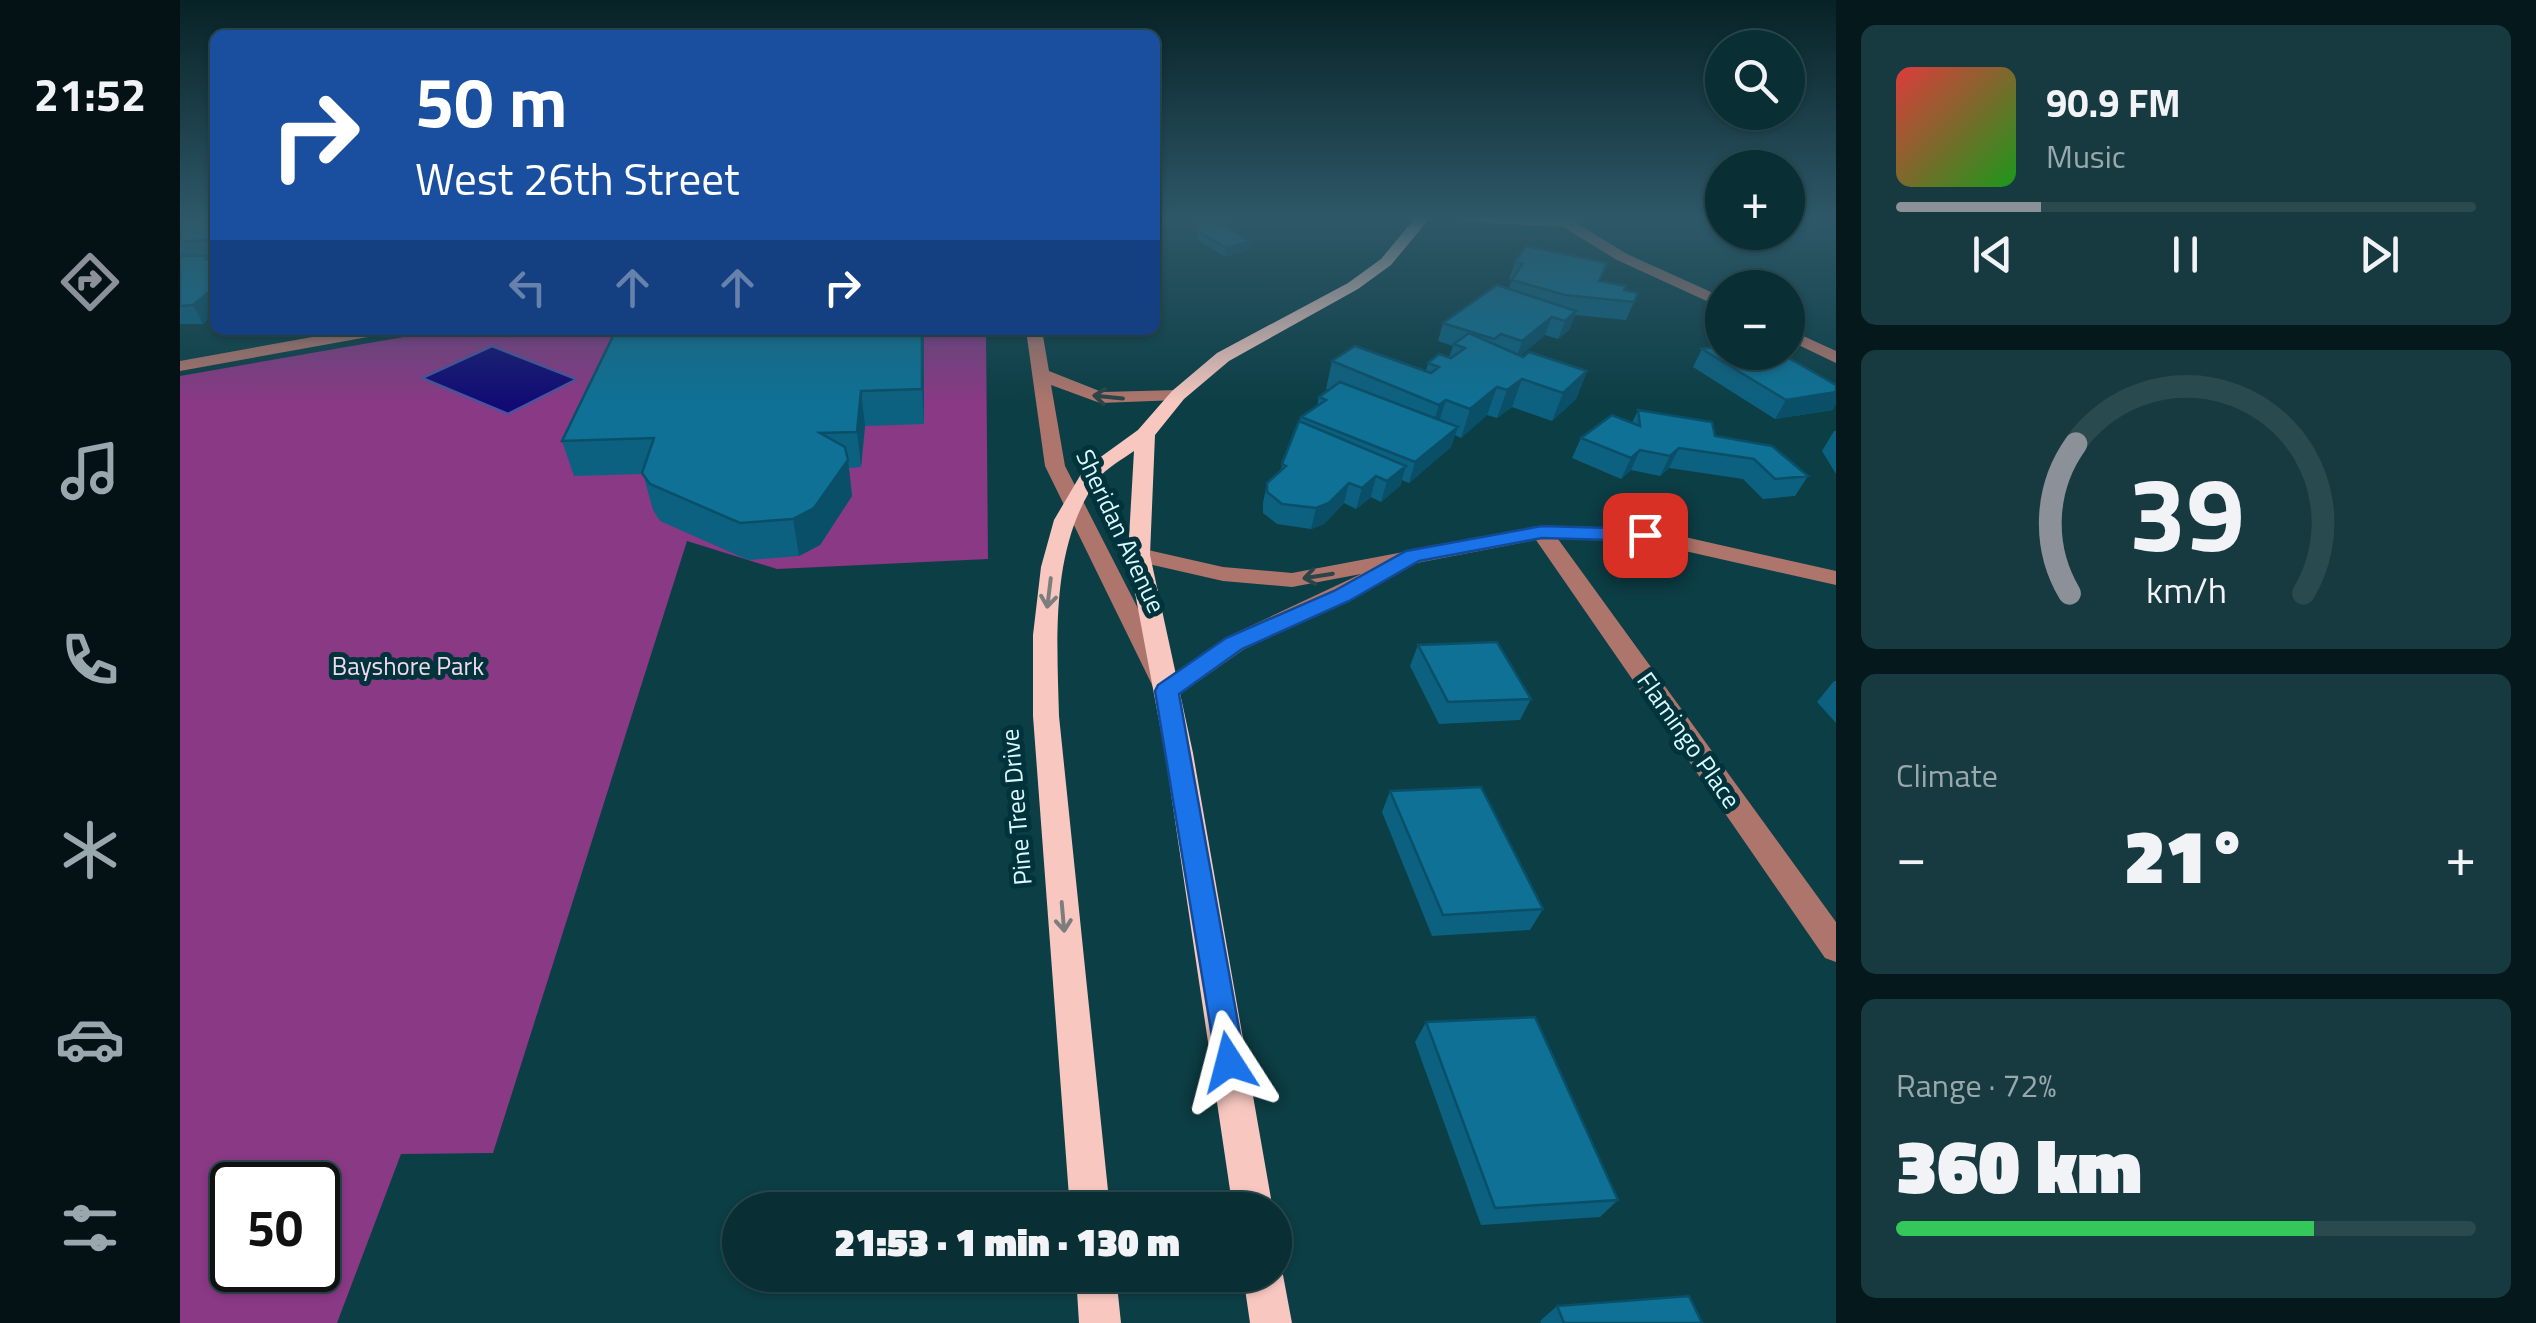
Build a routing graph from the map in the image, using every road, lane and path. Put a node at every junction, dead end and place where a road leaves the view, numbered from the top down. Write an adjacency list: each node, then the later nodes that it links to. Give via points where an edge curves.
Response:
1 (1361, 280): 10 (main road, Pine Tree Drive, via 1244,343)
2 (1670, 280): 3 (street)
3 (1705, 295)
4 (351, 335): 8 (street)
5 (1035, 335): 9 (street, Sheridan Avenue)
6 (1805, 342): 7 (street)
7 (1836, 358)
8 (180, 366)
9 (1042, 374): 10 (street, one-way to 9, via 1100,398); 12 (street, Sheridan Avenue, via 1055,466)
10 (1178, 395): 11 (main road, Pine Tree Drive)
11 (1145, 434): 12 (main road, Pine Tree Drive, via 1090,473); 14 (main road)
12 (1074, 499): 17 (street, Sheridan Avenue); 19 (main road, Pine Tree Drive, one-way to 19, via 1052,567 1045,672)
13 (1542, 532): 15 (street); 16 (street, via 1645,535); 18 (street, Flamingo Place)
14 (1140, 556): 15 (street, one-way to 14, via 1275,580); 17 (main road)
15 (1413, 556): 17 (street, via 1234,644)
16 (1836, 578)
17 (1167, 691): 20 (main road)
18 (1836, 948)
19 (1088, 1192)
20 (1250, 1192)
21 (1097, 1292): 23 (main road)
22 (1266, 1292): 24 (main road)
23 (1100, 1323)
24 (1271, 1323)

